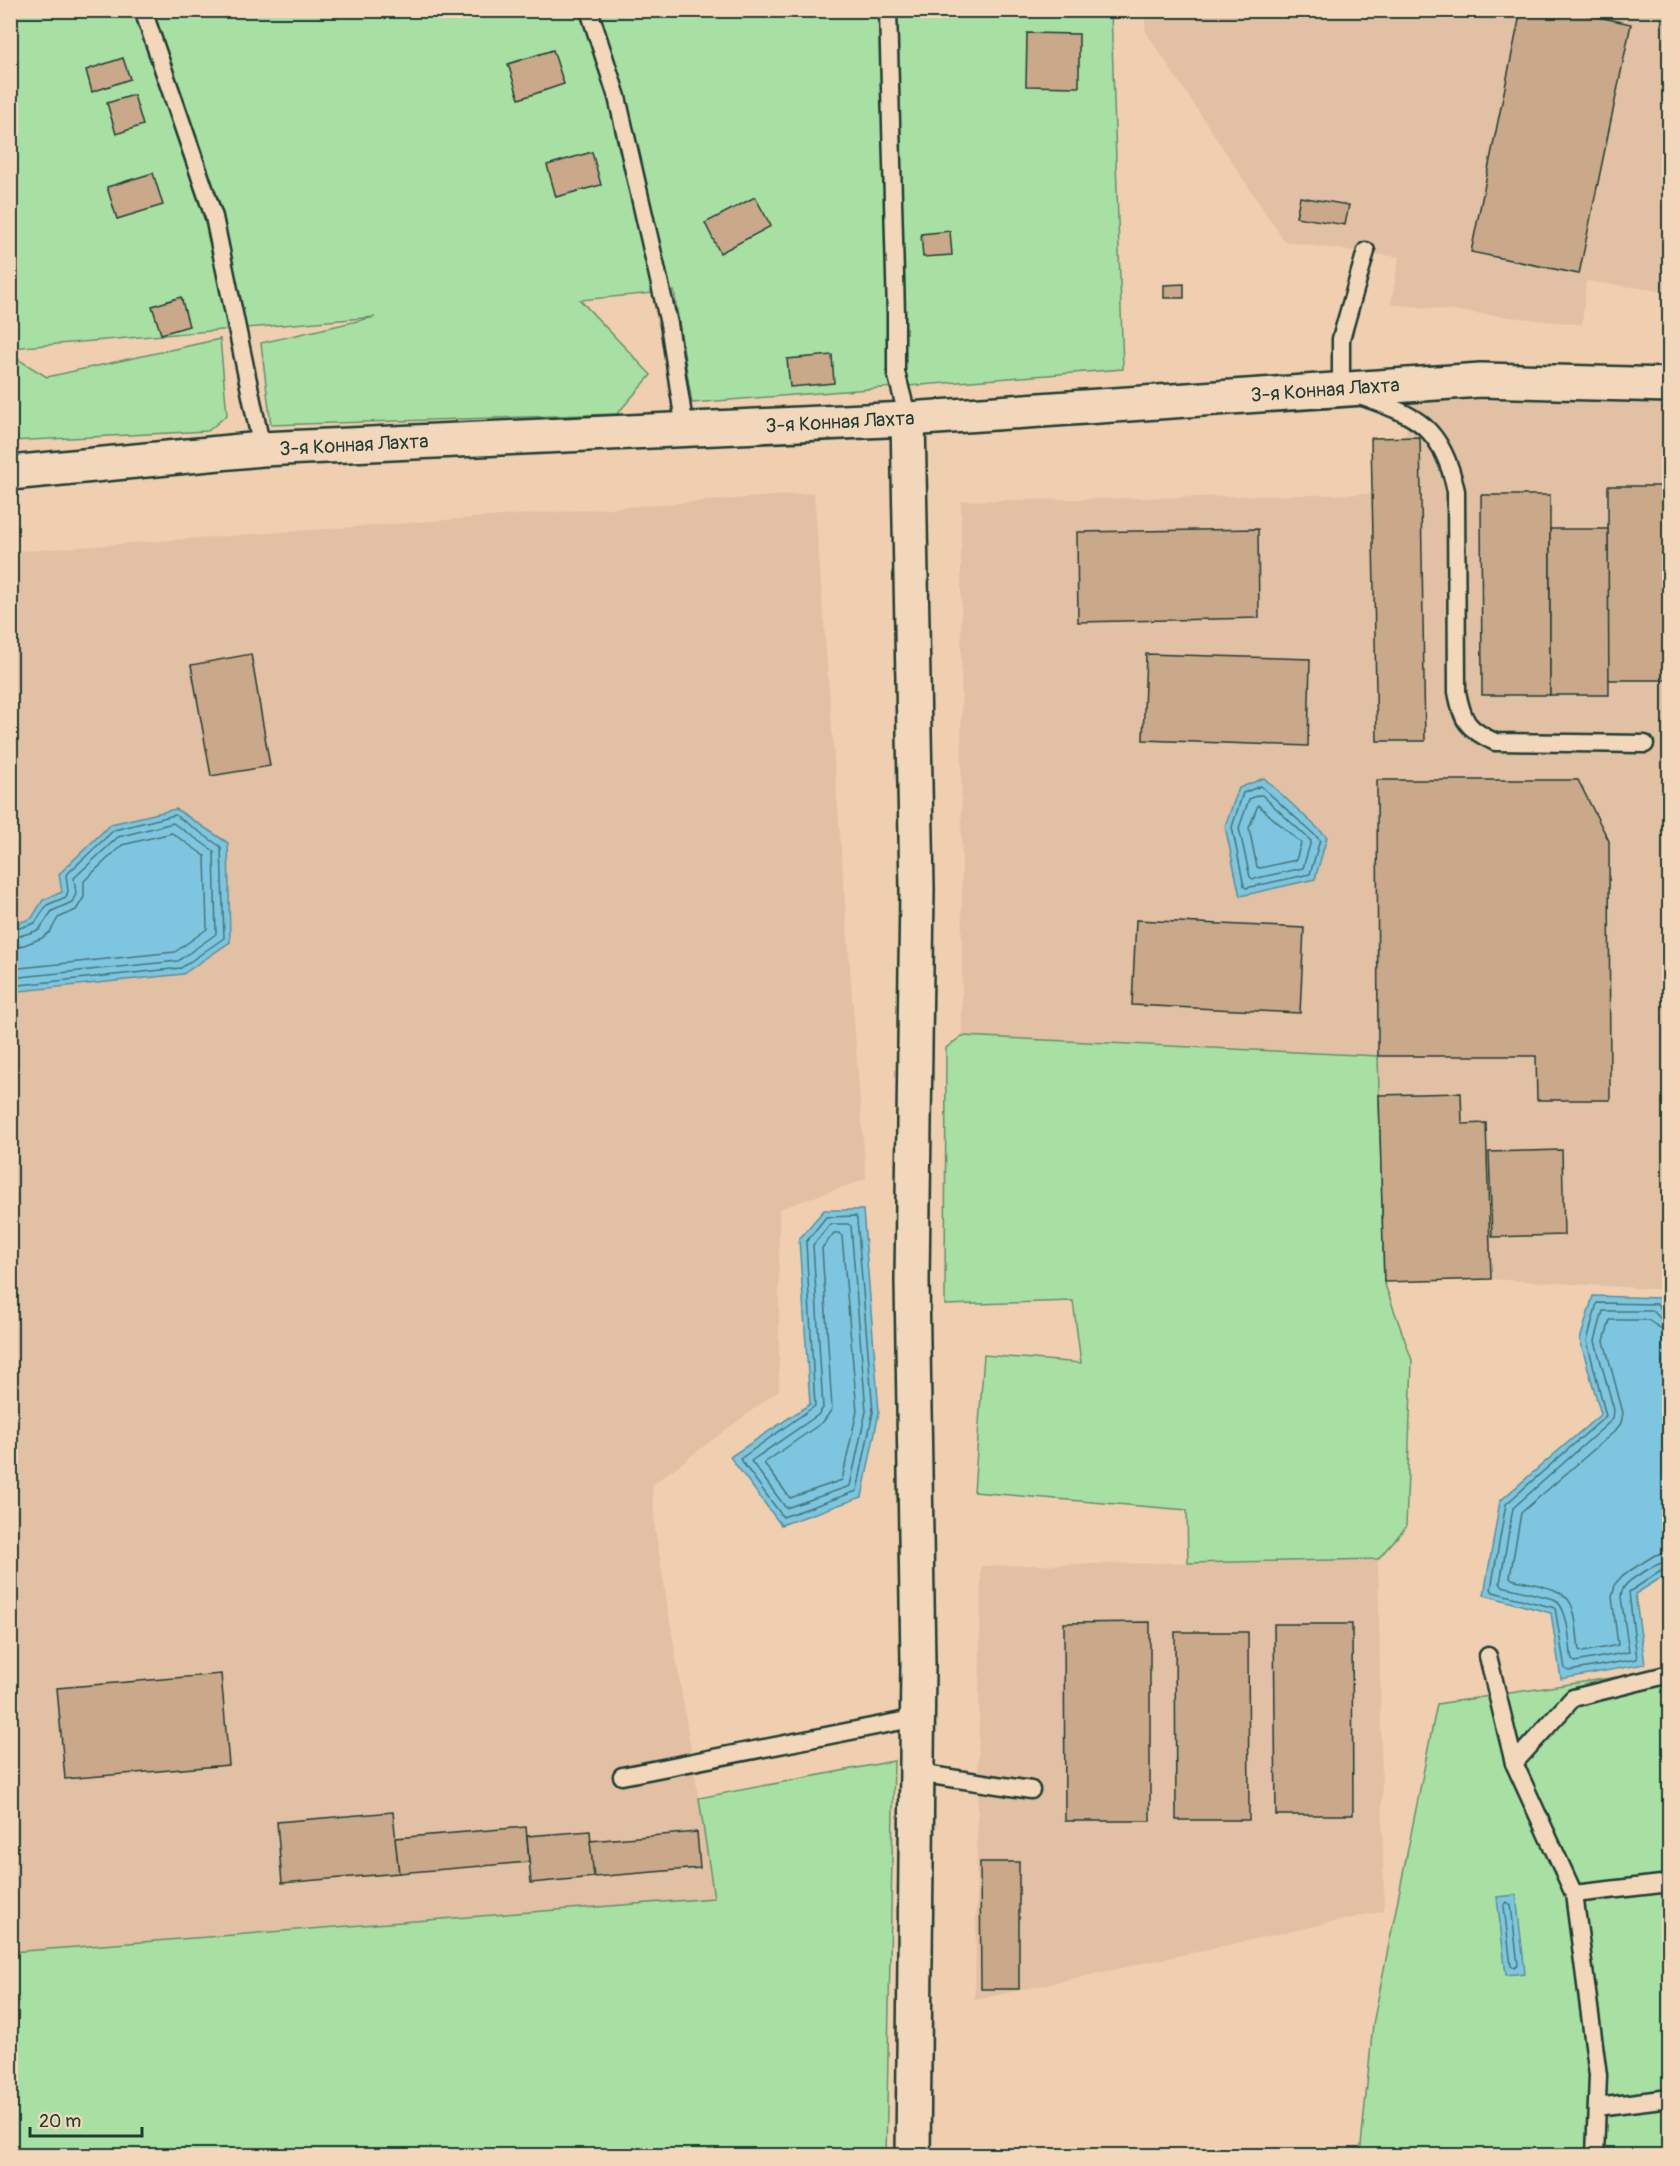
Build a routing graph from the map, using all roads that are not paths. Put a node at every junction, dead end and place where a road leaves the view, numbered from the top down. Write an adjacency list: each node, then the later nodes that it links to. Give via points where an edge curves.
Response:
1 (143, 10): 9 (lane, via 214,217)
2 (589, 10): 8 (lane, via 616,98 667,313)
3 (888, 10): 7 (lane, via 896,372)
4 (1366, 251): 6 (lane, via 1341,339)
5 (1670, 385): 6 (street, 3-я Конная Лахта, via 1481,380)
6 (1341, 389): 7 (street, 3-я Конная Лахта); 11 (lane, via 1424,425 1435,436 1451,466 1456,491 1457,692 1461,714 1474,733 1495,742)
7 (908, 419): 8 (street, 3-я Конная Лахта); 14 (street, via 917,889 912,1281)
8 (685, 429): 9 (street, 3-я Конная Лахта)
9 (262, 449): 10 (street, 3-я Конная Лахта)
10 (10, 473)
11 (1645, 744)
12 (1488, 1656): 15 (lane)
13 (1670, 1674): 15 (lane, via 1573,1698)
14 (917, 1718): 16 (street); 17 (lane)
15 (1514, 1763): 20 (lane)
16 (917, 1773): 18 (lane); 23 (street)
17 (622, 1776)
18 (1031, 1790)
19 (1670, 1883): 20 (lane)
20 (1575, 1894): 22 (lane, via 1598,2075)
21 (1670, 2098): 22 (lane)
22 (1597, 2107): 24 (lane)
23 (913, 2156)
24 (1595, 2156)

